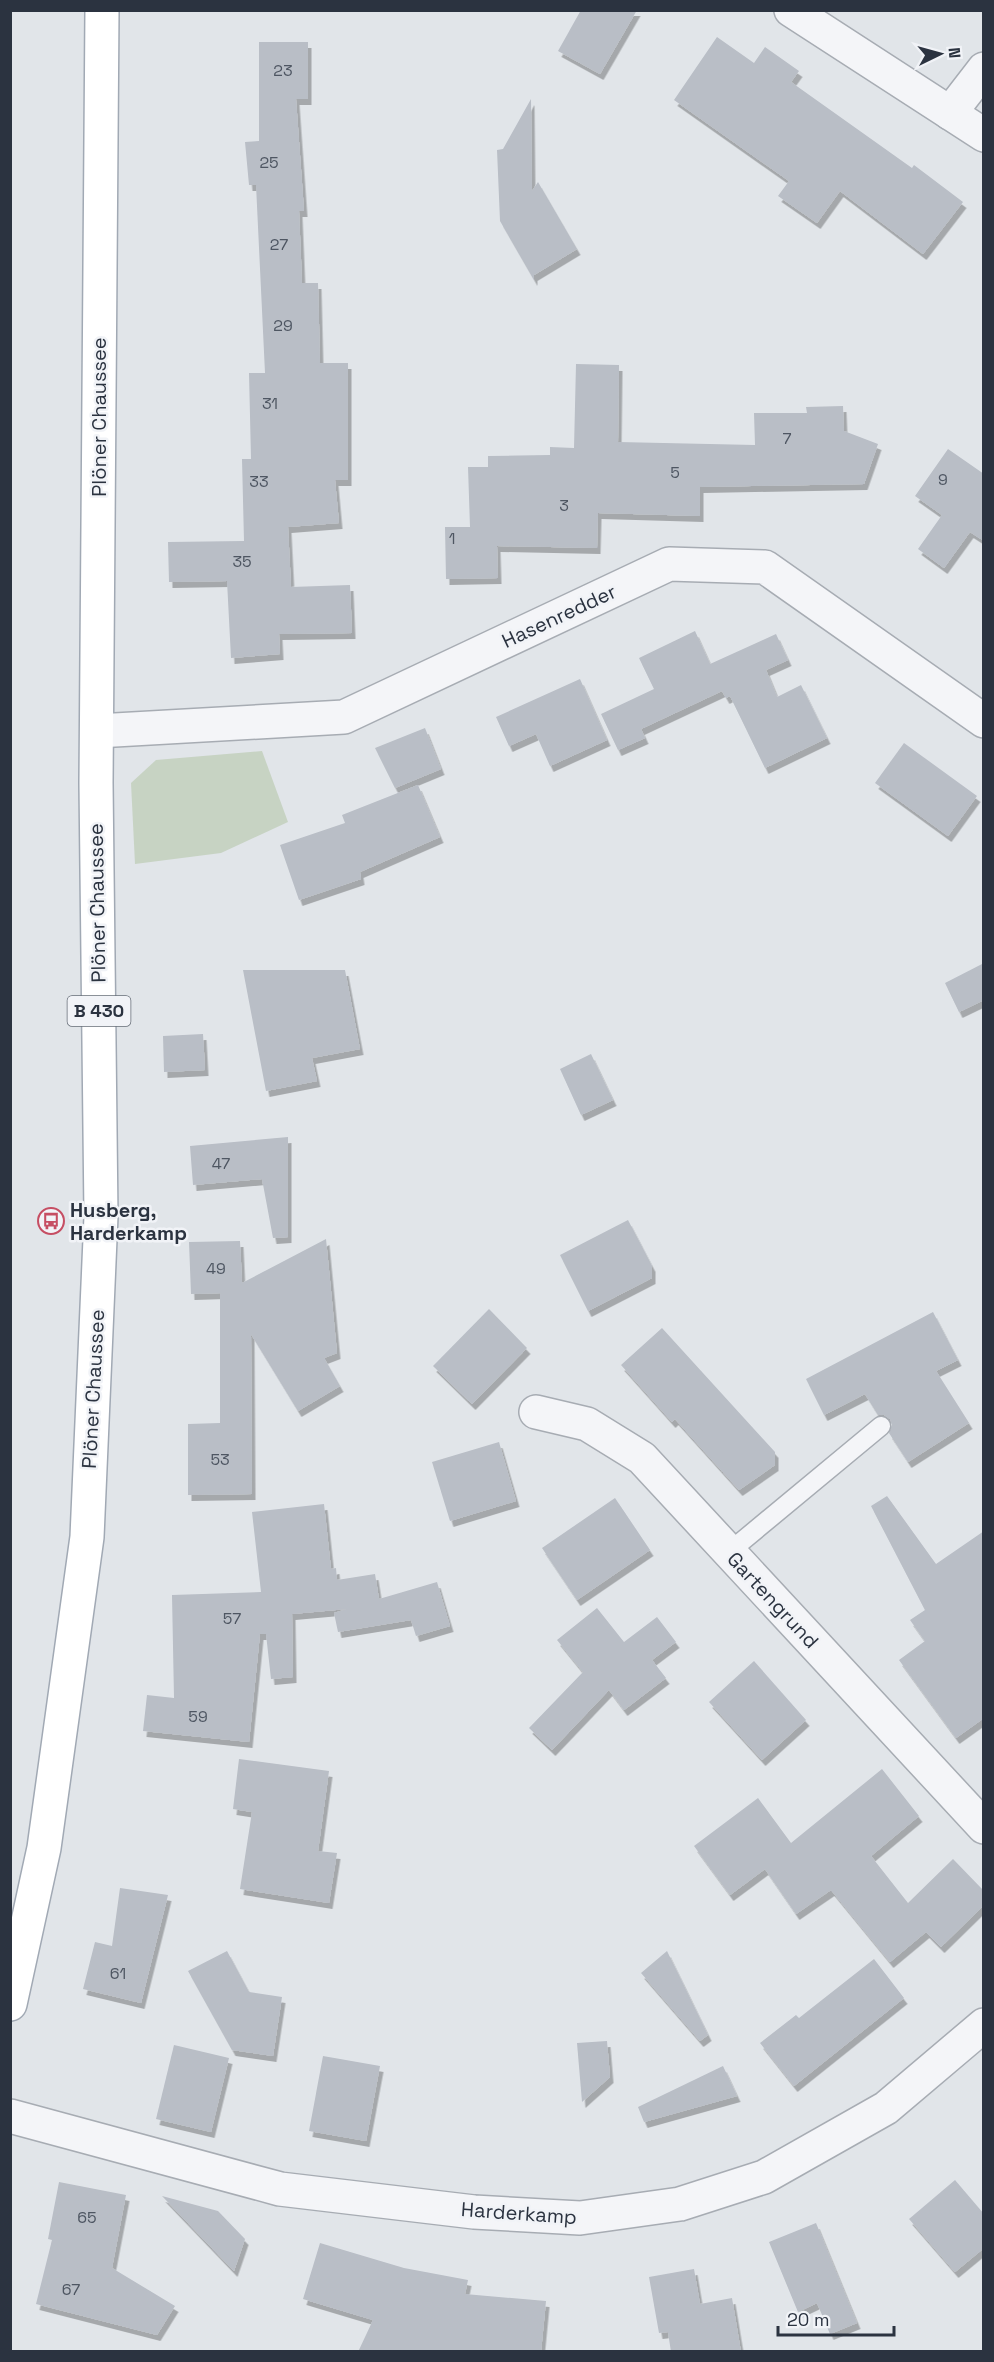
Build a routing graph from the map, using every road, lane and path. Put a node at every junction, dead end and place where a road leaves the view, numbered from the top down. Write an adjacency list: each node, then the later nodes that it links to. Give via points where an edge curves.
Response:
1 (102, 10): 7 (main road, Plöner Chaussee / B 430)
2 (790, 10): 4 (street)
3 (984, 69): 4 (street)
4 (950, 114): 5 (street)
5 (984, 135)
6 (984, 721): 7 (street, Hasenredder, via 765,567 669,564 344,717)
7 (97, 731): 12 (main road, Plöner Chaussee / B 430, via 101,1216 87,1537 45,1848)
8 (536, 1412): 10 (street, Gartengrund, via 587,1424 642,1458)
9 (881, 1426): 10 (lane)
10 (729, 1552): 11 (street, Gartengrund)
11 (984, 1827)
12 (10, 2004)
13 (984, 2025): 14 (street, Harderkamp, via 886,2108 764,2177 680,2204 580,2218 474,2212 280,2189)
14 (10, 2116)

